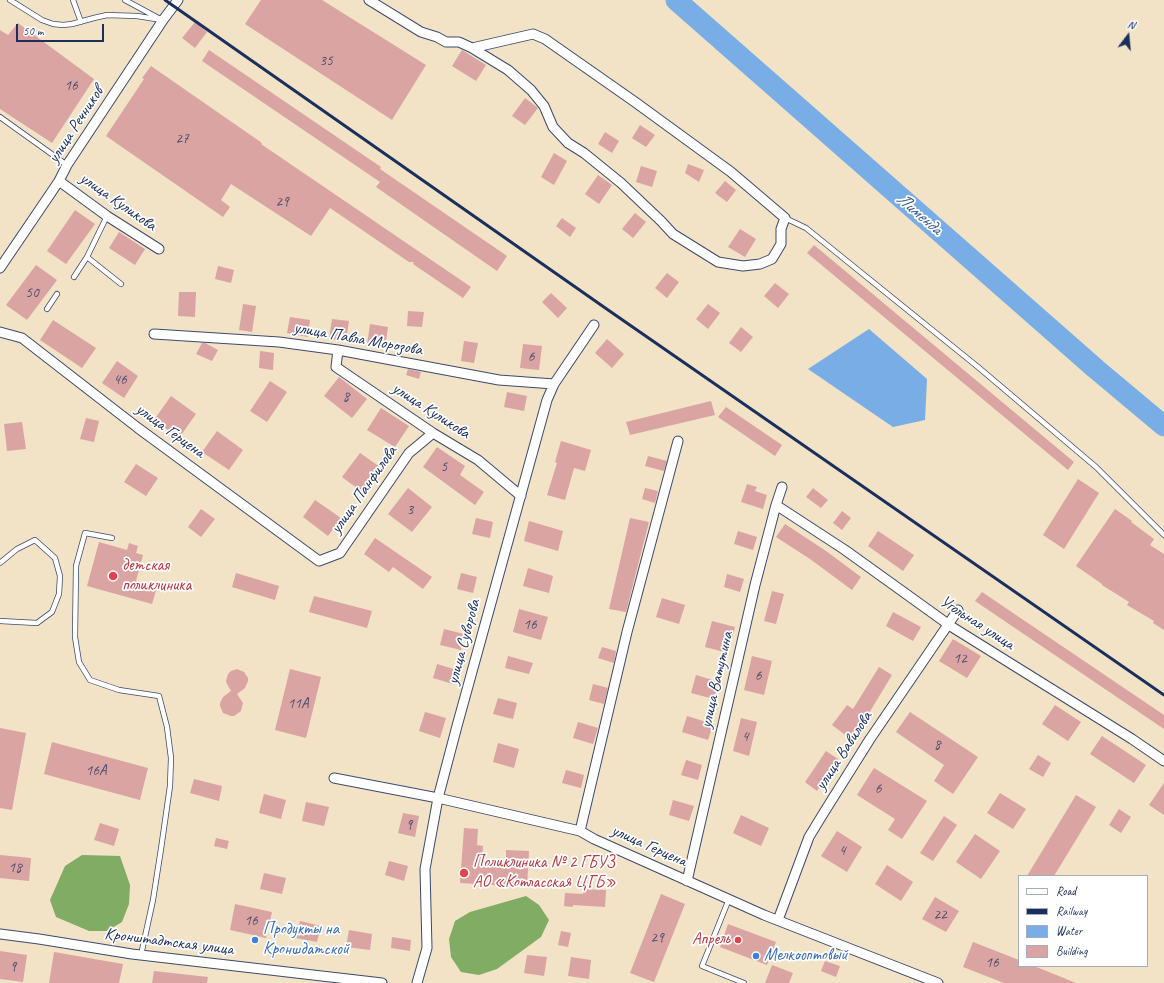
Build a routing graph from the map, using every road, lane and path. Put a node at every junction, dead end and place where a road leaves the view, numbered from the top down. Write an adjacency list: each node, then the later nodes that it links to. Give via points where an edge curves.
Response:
1 (10, 0): 7 (lane, via 53,24)
2 (73, 0): 7 (lane)
3 (125, 0): 6 (lane)
4 (178, 0): 6 (street, улица Речников)
5 (368, 0): 8 (street, via 421,32 446,42 459,42)
6 (163, 20): 7 (lane, via 107,15); 10 (street, улица Речников)
7 (81, 22)
8 (472, 48): 13 (street, via 533,34 545,39 731,172); 13 (street, via 508,70 531,90 544,106 553,127 568,143 621,183 661,220 672,234 718,262 743,266 760,264 772,259 780,244)
9 (0, 117): 10 (lane)
10 (67, 165): 11 (street, улица Речников)
11 (59, 181): 12 (street, улица Куликова); 16 (street, улица Речников)
12 (107, 216): 14 (street, улица Куликова); 15 (lane)
13 (785, 218): 31 (lane, via 806,228 978,367 1096,467)
14 (159, 249)
15 (86, 257): 17 (lane); 18 (lane)
16 (0, 268)
17 (74, 277)
18 (121, 284)
19 (57, 294): 20 (lane)
20 (47, 310)
21 (594, 325): 25 (street, улица Суворова)
22 (0, 332): 33 (street, улица Герцена, via 22,338 138,428)
23 (154, 334): 24 (street, улица Павла Морозова, via 279,342)
24 (338, 350): 25 (street, улица Павла Морозова, via 499,380); 26 (street, улица Куликова, via 336,367)
25 (554, 384): 29 (street, улица Суворова, via 547,400)
26 (433, 433): 29 (street, улица Куликова, via 478,460); 33 (street, улица Панфилова, via 409,453 340,553)
27 (678, 441): 41 (street, via 627,632)
28 (782, 487): 30 (street, улица Ватутина)
29 (521, 496): 40 (street, улица Суворова)
30 (776, 505): 37 (street, Угольная улица, via 845,550); 42 (street, улица Ватутина, via 755,585)
31 (1164, 535)
32 (112, 538): 46 (lane, via 85,533 76,566 75,637 79,662 90,680 119,690 159,696 167,727 171,758 170,786 153,900)
33 (319, 561)
34 (0, 563): 36 (lane, via 17,549 35,540 56,558 60,576 59,594 52,612 37,623)
35 (958, 610): 37 (street, улица Вавилова)
36 (0, 621)
37 (948, 624): 38 (street, Угольная улица); 44 (street, улица Вавилова, via 870,739 820,820 810,838)
38 (1164, 761)
39 (334, 778): 40 (street, улица Герцена)
40 (438, 798): 41 (street, улица Герцена); 48 (street, улица Суворова, via 425,869 427,948)
41 (580, 831): 42 (street, улица Герцена)
42 (687, 881): 43 (street, улица Герцена)
43 (729, 899): 44 (street, улица Герцена); 49 (lane, via 702,966)
44 (778, 920): 50 (street, улица Герцена)
45 (0, 934): 46 (street, Кронштадтская улица)
46 (141, 955): 47 (street, Кронштадтская улица)
47 (382, 983)
48 (417, 983)
49 (744, 983)
50 (938, 983)

